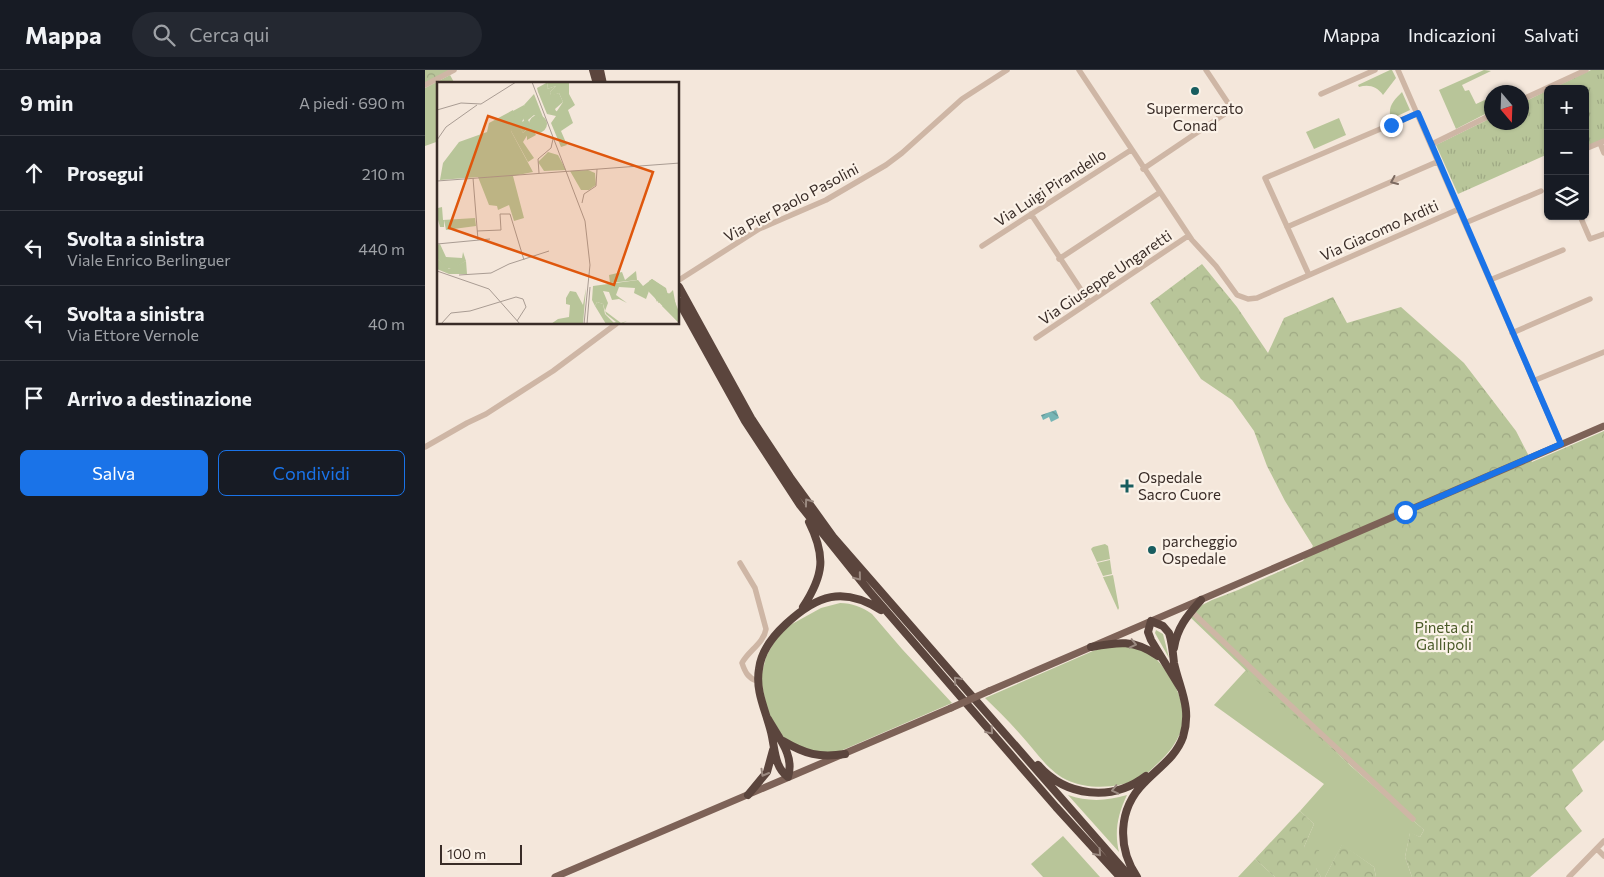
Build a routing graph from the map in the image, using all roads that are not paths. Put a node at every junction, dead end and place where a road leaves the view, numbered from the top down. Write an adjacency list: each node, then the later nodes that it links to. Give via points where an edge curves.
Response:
1 (454, 70): 10 (street)
2 (1007, 70): 35 (street, Via Pier Paolo Pasolini, via 962,99 886,165 826,200 759,230)
3 (1079, 70): 18 (street)
4 (1207, 70): 21 (street, via 1233,109)
5 (1375, 70): 11 (street)
6 (1398, 70): 13 (street)
7 (1568, 70): 9 (street)
8 (1586, 70): 9 (street)
9 (1570, 77): 12 (street)
10 (425, 85)
11 (1321, 94)
12 (1529, 96)
13 (1418, 113): 16 (street); 28 (street, via 1265,178)
14 (1484, 118): 16 (street)
15 (1602, 142): 17 (street); 19 (street)
16 (1432, 144): 20 (street)
17 (1589, 147)
18 (1131, 150): 21 (street); 25 (street, Via Luigi Pirandello)
19 (1604, 153)
20 (1439, 161): 24 (street); 28 (street, one-way to 28)
21 (1143, 169): 23 (street)
22 (1541, 191): 27 (street)
23 (1159, 193): 30 (street); 33 (street)
24 (1459, 209): 27 (street); 34 (street, Via Giacomo Arditi)
25 (1031, 214): 31 (street, Via Luigi Pirandello); 33 (street)
26 (1582, 220): 29 (street, via 1590,240)
27 (1465, 223): 36 (street)
28 (1287, 227): 34 (street)
29 (1604, 234)
30 (1189, 236): 34 (street, Via Giacomo Arditi, via 1241,298 1257,298); 39 (street, Via Giuseppe Ungaretti)
31 (982, 246)
32 (1563, 250): 36 (street)
33 (1059, 258): 39 (street)
34 (1309, 275)
35 (680, 279)
36 (1489, 280): 41 (street)
37 (1590, 299): 41 (street)
38 (681, 301): 48 (highway, via 745,422); 60 (highway, one-way to 38, via 834,538 751,418)
39 (1089, 302): 42 (street, Via Giuseppe Ungaretti)
40 (615, 325): 47 (street, via 553,371 486,414)
41 (1512, 333): 44 (street)
42 (1036, 338)
43 (1604, 352): 44 (street)
44 (1533, 381): 46 (street)
45 (1604, 426): 46 (main road)
46 (1561, 444): 50 (main road)
47 (425, 446)
48 (800, 505): 51 (highway, via 817,539 821,562 816,586); 53 (highway, one-way to 53)
49 (740, 563): 58 (street, via 755,588 766,629 742,663 747,675)
50 (1201, 600): 52 (highway); 54 (main road)
51 (800, 610): 53 (highway, via 827,597 841,595 857,597); 58 (highway, via 771,639 759,667)
52 (1191, 611): 56 (highway, via 1180,626); 68 (street)
53 (889, 615): 73 (highway, one-way to 73)
54 (1151, 621): 55 (main road); 56 (highway, via 1166,628); 57 (highway, via 1149,636)
55 (1091, 647): 57 (highway, one-way to 57, via 1129,642 1152,652); 64 (main road, bridge)
56 (1173, 652): 59 (highway)
57 (1168, 667): 59 (highway)
58 (757, 681): 61 (highway)
59 (1181, 689): 65 (highway, via 1187,705 1187,720 1182,739)
60 (990, 717): 65 (highway, one-way to 60, via 1141,780 1125,788 1101,793 1078,791 1050,777); 74 (highway)
61 (768, 719): 62 (highway); 63 (highway)
62 (783, 742): 64 (highway, via 809,754); 66 (highway, via 790,763)
63 (773, 748): 66 (highway, via 779,768); 67 (highway, one-way to 67, via 767,772)
64 (845, 754): 66 (main road)
65 (1171, 756): 75 (highway, via 1134,795 1124,821 1126,856)
66 (788, 777): 67 (main road)
67 (748, 795): 72 (main road)
68 (1413, 819)
69 (1604, 841): 70 (street)
70 (1597, 849): 71 (street); 76 (street)
71 (1604, 856)
72 (555, 877)
73 (1120, 877)
74 (1130, 877)
75 (1137, 877)
76 (1569, 877)

